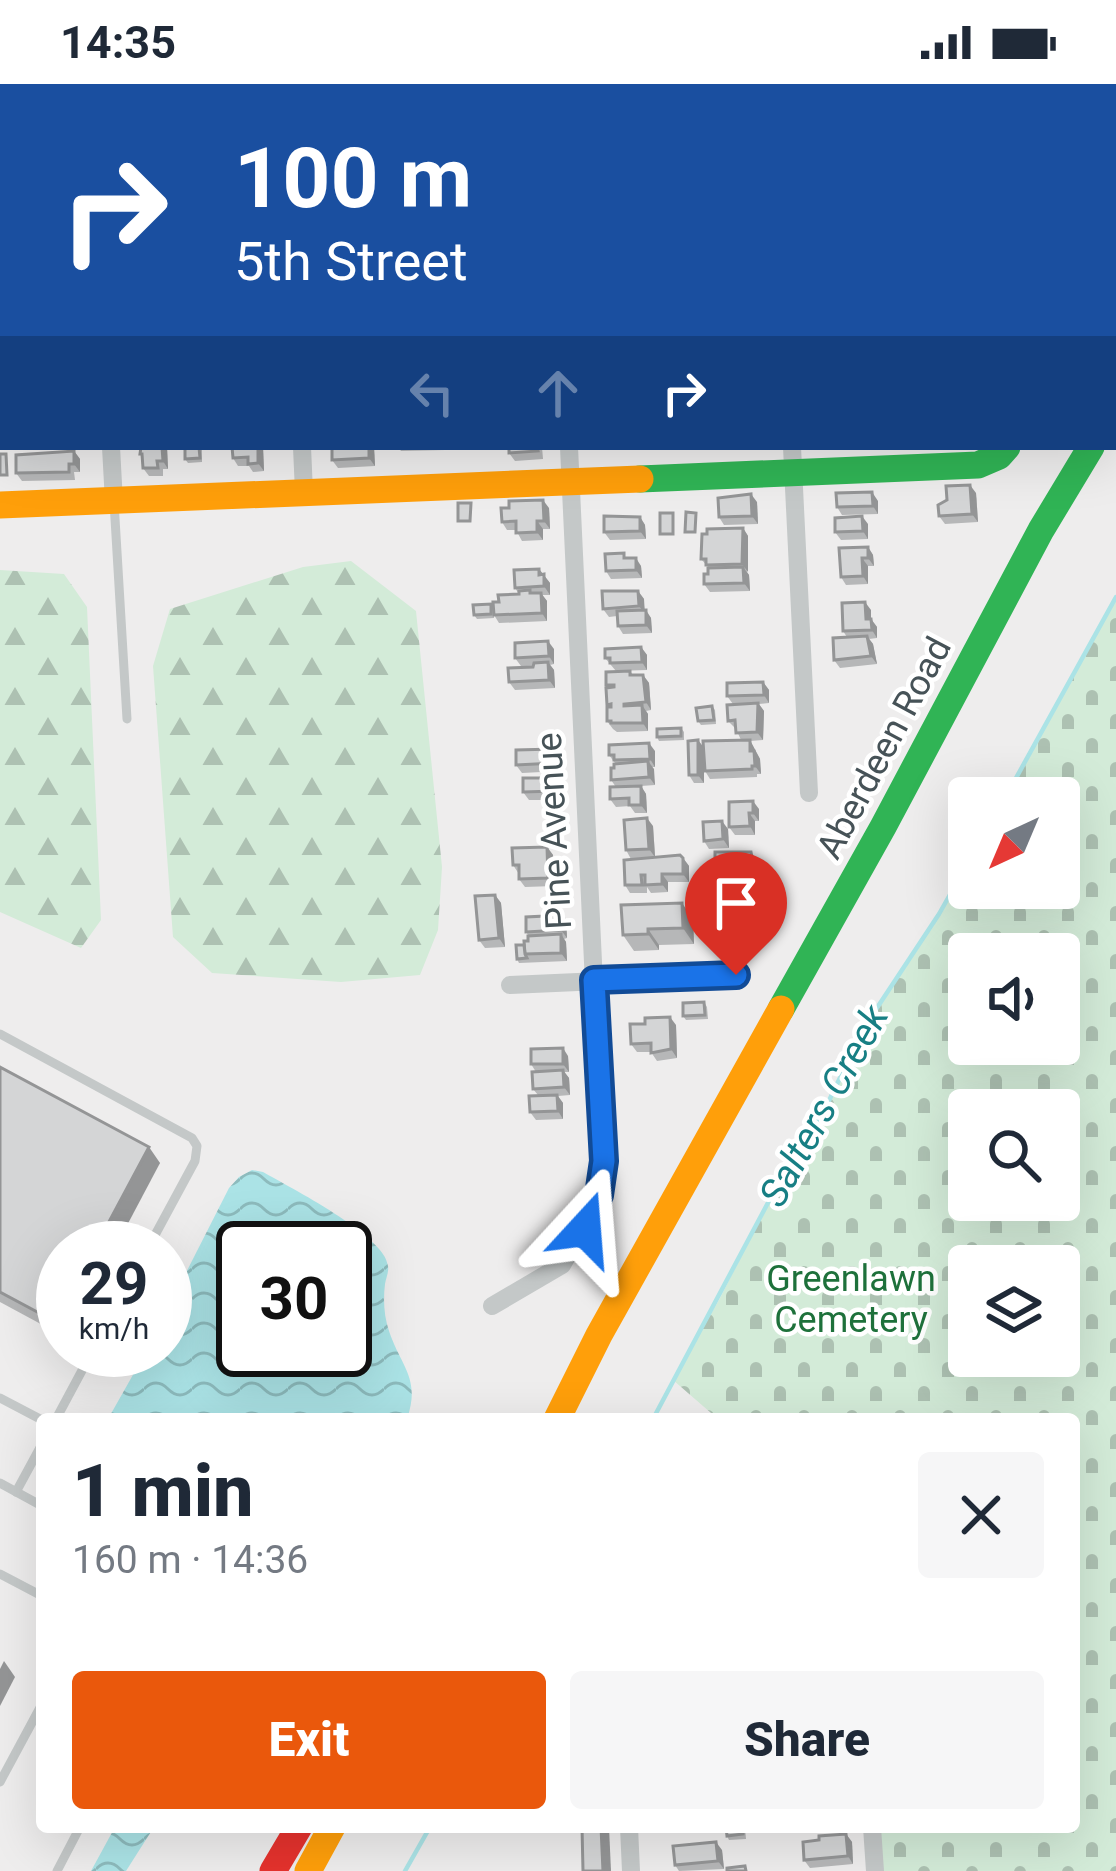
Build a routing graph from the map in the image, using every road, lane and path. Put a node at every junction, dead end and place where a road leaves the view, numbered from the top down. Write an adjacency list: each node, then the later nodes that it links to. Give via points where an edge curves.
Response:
1 (111, 450): 9 (street)
2 (302, 450): 8 (street)
3 (568, 450): 7 (street, Pine Avenue)
4 (1004, 450): 6 (main road, via 978,465)
5 (1089, 450): 19 (main road, Aberdeen Road)
6 (792, 459): 7 (main road); 12 (street)
7 (570, 480): 8 (main road); 14 (street, Pine Avenue)
8 (304, 492): 9 (main road)
9 (114, 502): 10 (main road); 11 (lane)
10 (0, 505)
11 (127, 719)
12 (808, 793)
13 (736, 975): 14 (street)
14 (594, 980): 15 (street); 18 (street, Pine Avenue, via 599,1195 562,1265)
15 (510, 986)
16 (0, 1034): 17 (lane, via 197,1146)
17 (163, 1221)
18 (492, 1306)
19 (599, 1335): 23 (main road, Aberdeen Road); 24 (main road, Aberdeen Road)
20 (79, 1377): 22 (lane)
21 (0, 1398): 25 (lane)
22 (59, 1413)
23 (546, 1413)
24 (560, 1413)
25 (36, 1417)
26 (36, 1455): 28 (lane)
27 (0, 1483): 28 (lane)
28 (16, 1492): 29 (lane)
29 (36, 1503)
30 (0, 1574): 31 (lane)
31 (36, 1593)
32 (36, 1714): 33 (lane)
33 (0, 1782)
34 (77, 1833): 39 (lane)
35 (295, 1833): 40 (main road)
36 (329, 1833): 41 (main road)
37 (629, 1833): 42 (street)
38 (872, 1833): 43 (street)
39 (57, 1871)
40 (273, 1871)
41 (308, 1871)
42 (631, 1871)
43 (875, 1871)

